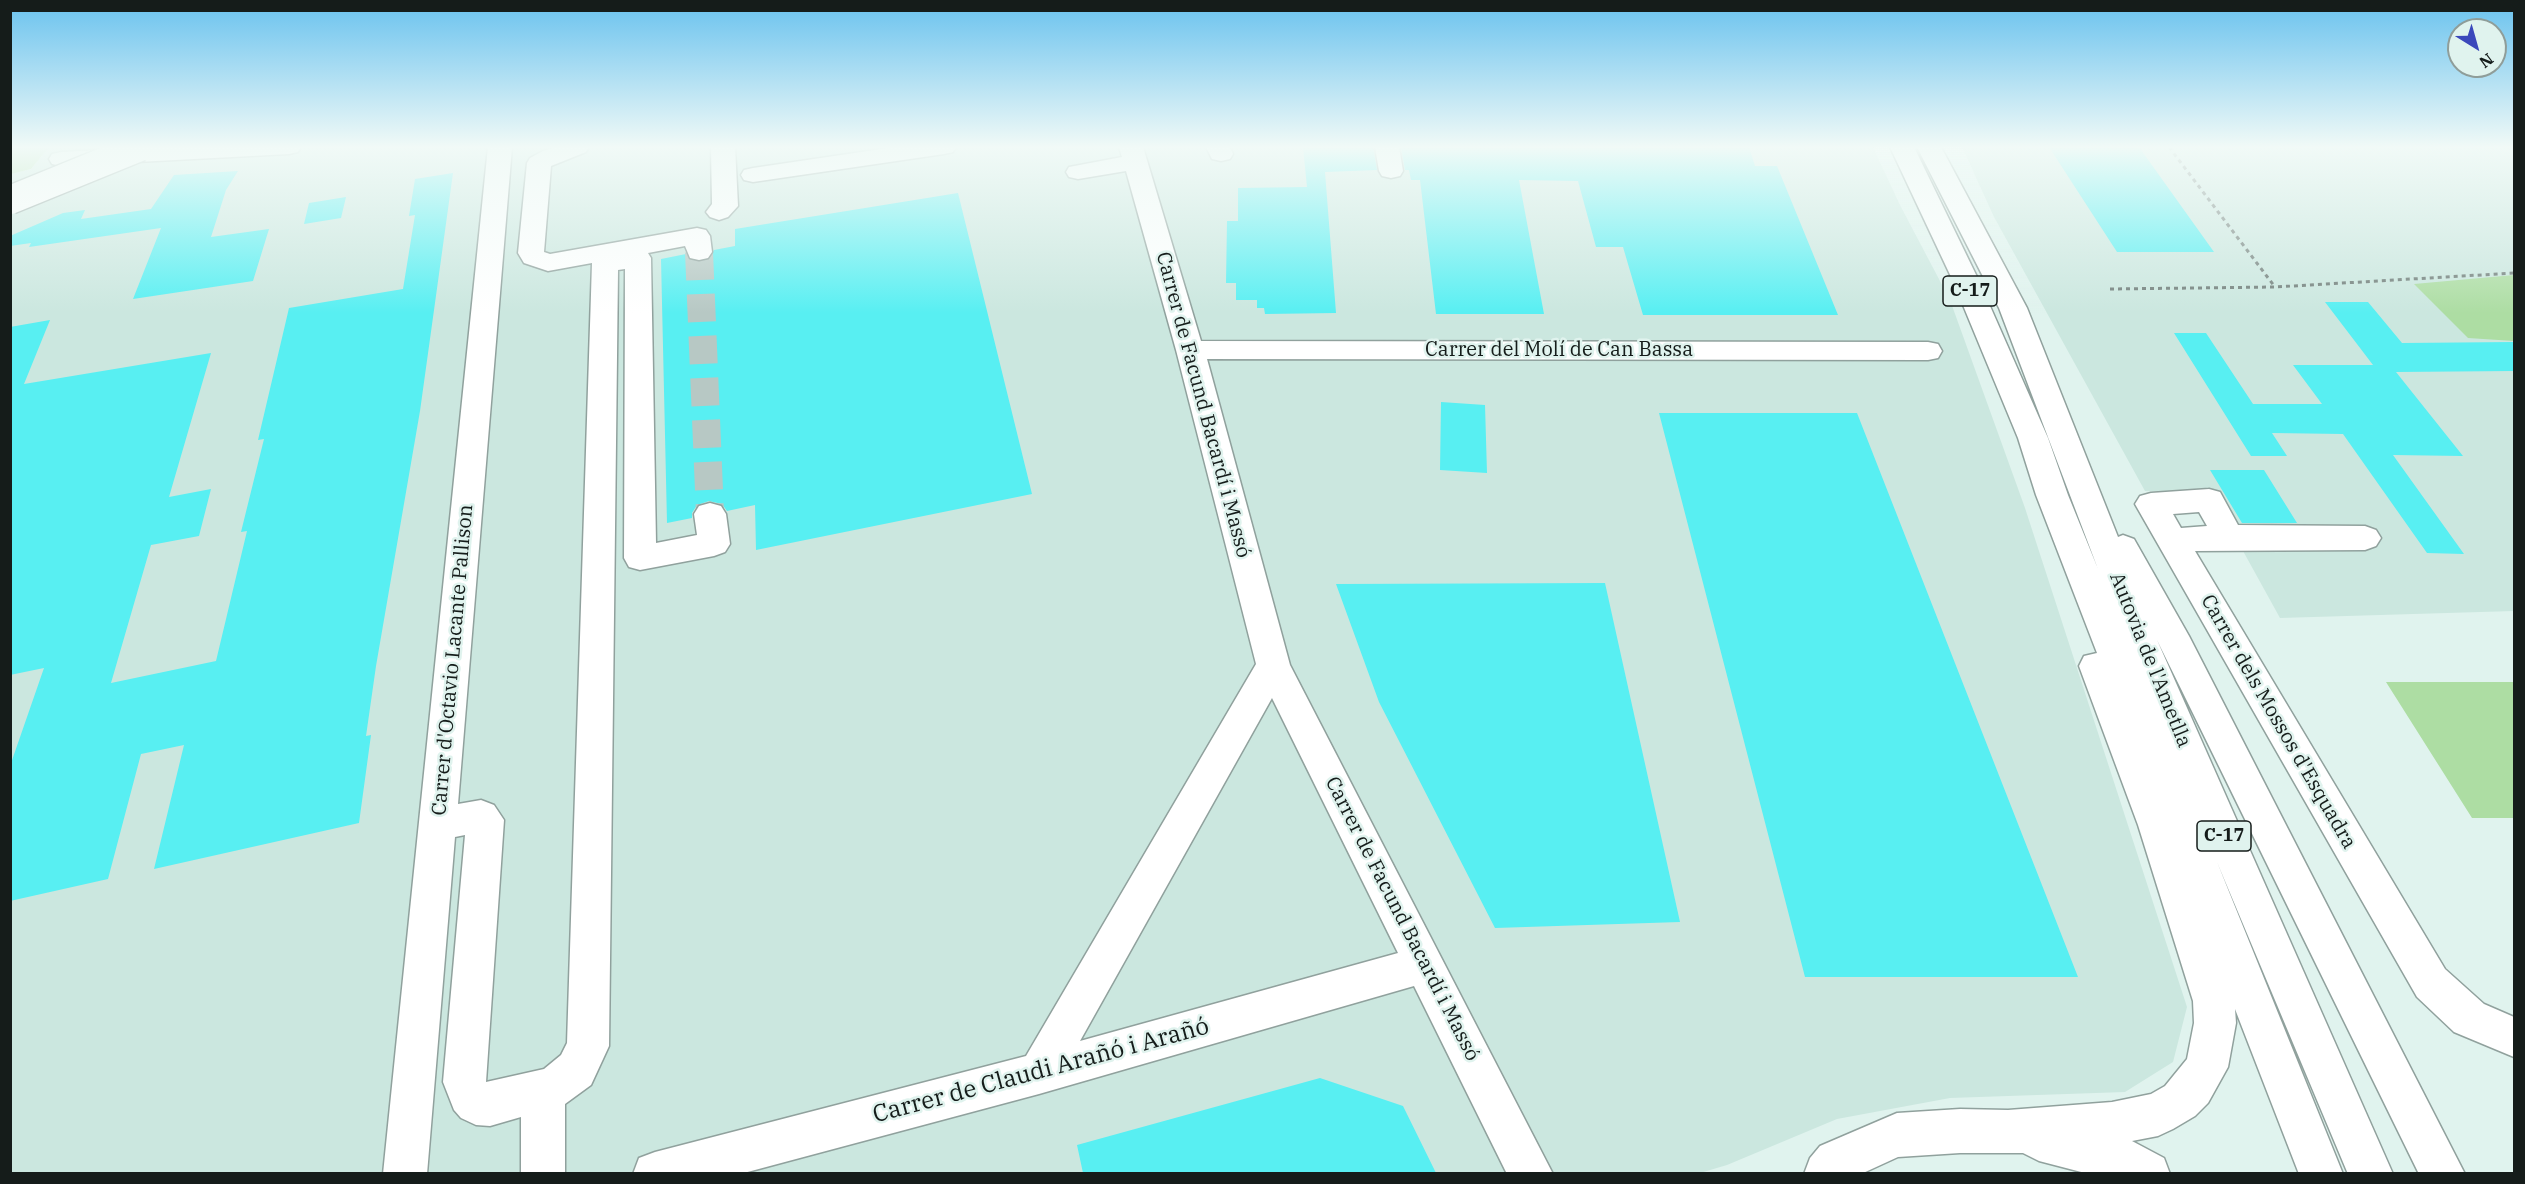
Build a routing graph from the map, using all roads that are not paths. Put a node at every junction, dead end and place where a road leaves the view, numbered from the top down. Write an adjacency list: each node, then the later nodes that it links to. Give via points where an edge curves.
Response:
1 (495, 202): 17 (main road, Carrer d'Octavio Lacante Pallison)
2 (536, 202): 9 (main road, via 531,253 548,263 698,236)
3 (725, 202): 8 (main road)
4 (1148, 202): 11 (main road, Carrer de Facund Bacardí i Massó)
5 (1928, 202): 13 (main road, Autovia de l'Ametlla / C-17, via 2033,438)
6 (1958, 202): 10 (main road, Autovia de l'Ametlla / C-17)
7 (1972, 202): 10 (main road, via 1999,258)
8 (719, 212)
9 (699, 252)
10 (2013, 308): 13 (main road, Autovia de l'Ametlla / C-17)
11 (1190, 350): 12 (main road, Carrer del Molí de Can Bassa); 16 (main road, Carrer de Facund Bacardí i Massó)
12 (1928, 351)
13 (2070, 495): 22 (main road, via 2065,561 2086,643 2157,825 2214,1001 2215,1023 2207,1067 2180,1101 2158,1114 2112,1124); 29 (main road, Autovia de l'Ametlla / C-17); 30 (main road, Autovia de l'Ametlla / C-17, via 2140,641); 31 (main road, via 2109,523 2177,646)
14 (710, 514): 21 (main road, via 714,544 640,558 638,258 605,264 588,1046 576,1070 555,1087)
15 (2365, 538): 19 (main road, Carrer dels Mossos d'Esquadra, via 2172,540 2431,983 2469,1018)
16 (1273, 664): 18 (main road, Carrer de Facund Bacardí i Massó); 20 (main road)
17 (438, 824): 21 (main road, via 481,816 485,820 464,1082 469,1095 476,1103 490,1104); 23 (main road, Carrer d'Octavio Lacante Pallison)
18 (1425, 964): 20 (main road, Carrer de Claudi Arañó i Arañó); 26 (main road, Carrer de Facund Bacardí i Massó)
19 (2514, 1037)
20 (1039, 1073): 25 (main road, Carrer de Claudi Arañó i Arañó)
21 (543, 1090): 24 (main road)
22 (2008, 1132): 27 (main road, via 1897,1135 1836,1162); 28 (main road, via 2123,1160)
23 (405, 1173)
24 (543, 1173)
25 (655, 1173)
26 (1531, 1173)
27 (1826, 1173)
28 (2148, 1173)
29 (2321, 1173)
30 (2371, 1173)
31 (2443, 1173)

